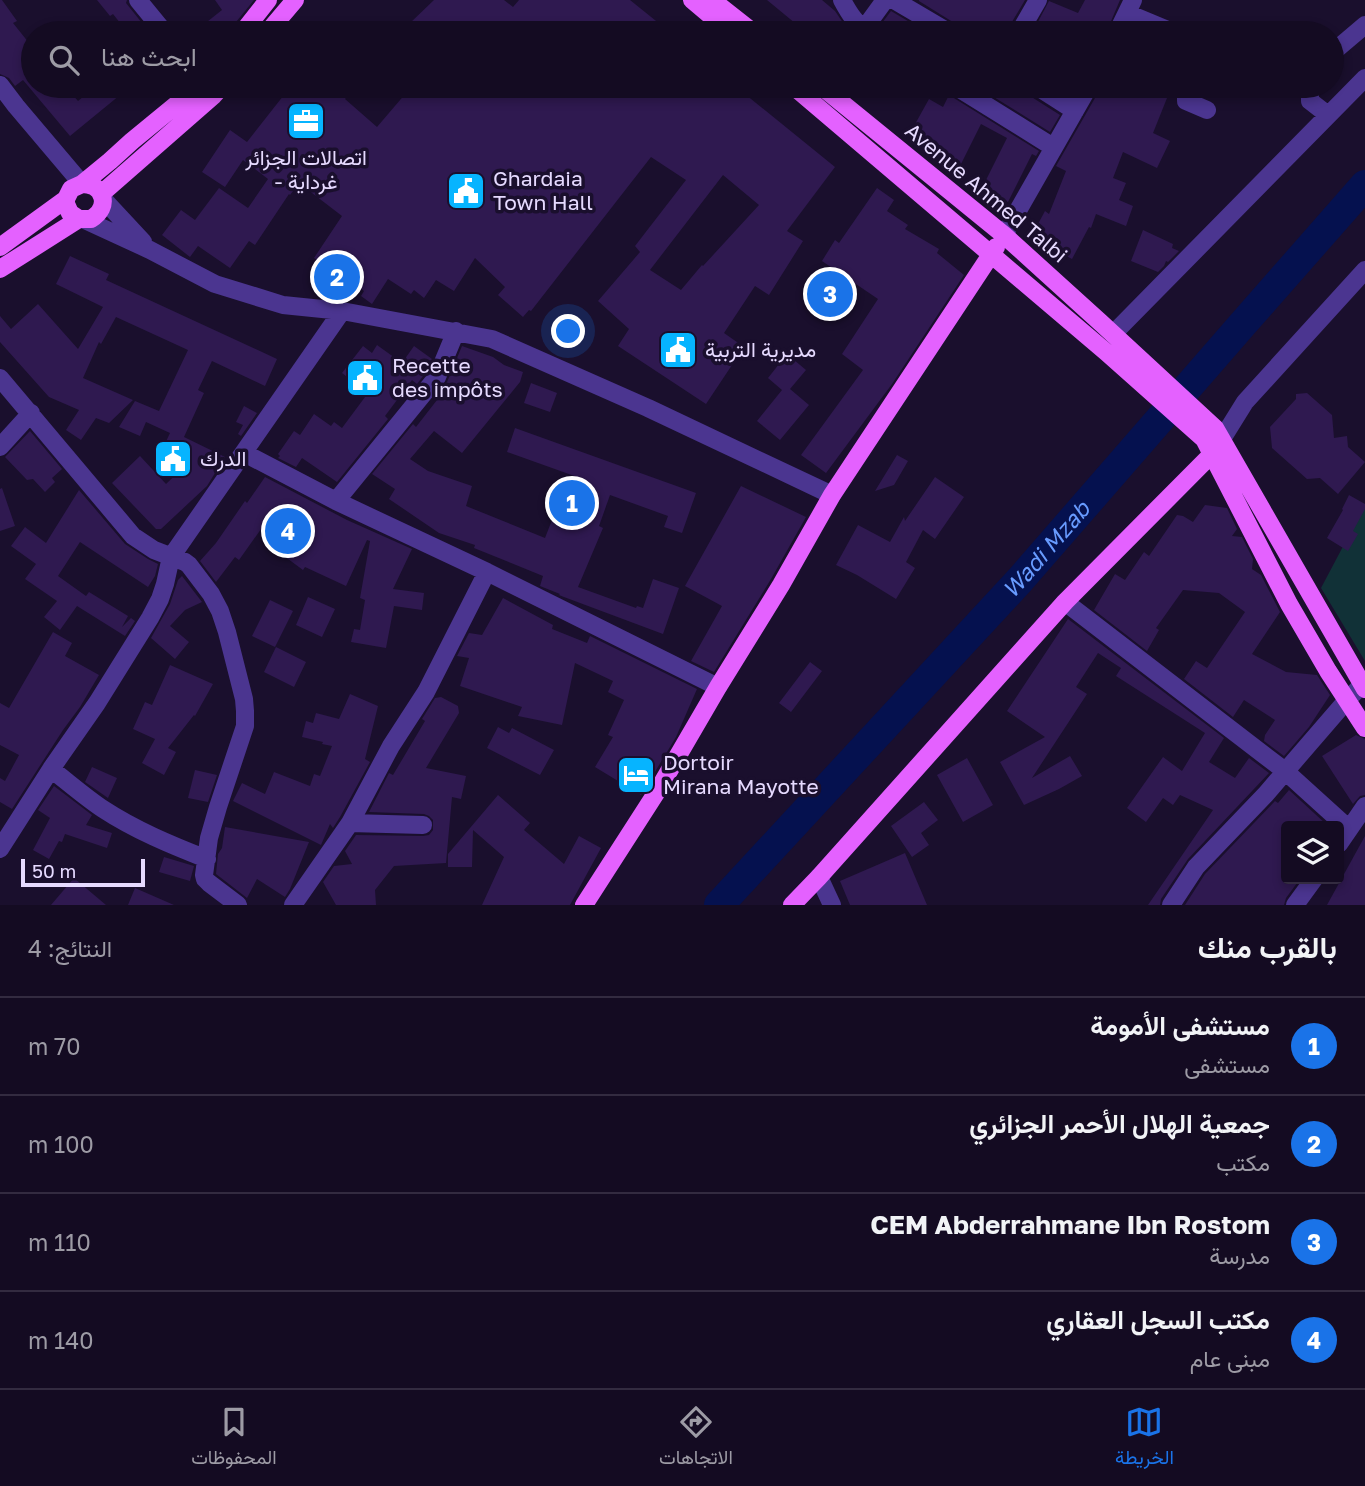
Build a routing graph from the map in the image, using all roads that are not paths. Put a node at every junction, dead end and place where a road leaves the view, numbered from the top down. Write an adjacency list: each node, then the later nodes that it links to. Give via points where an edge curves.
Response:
1 (138, 0): 11 (street)
2 (268, 0): 12 (main road)
3 (295, 0): 13 (main road)
4 (691, 0): 14 (main road)
5 (712, 0): 15 (main road)
6 (842, 0): 16 (street)
7 (885, 0): 17 (street)
8 (894, 0): 18 (street)
9 (1038, 0): 19 (street)
10 (1130, 7): 20 (street)
11 (155, 21)
12 (251, 21)
13 (277, 21)
14 (716, 21)
15 (739, 21)
16 (856, 21)
17 (872, 21)
18 (930, 21)
19 (1026, 21)
20 (1154, 21)
21 (1365, 25): 22 (street)
22 (1344, 42)
23 (1365, 78): 36 (street)
24 (0, 85): 38 (street)
25 (195, 98): 38 (main road, via 132,141)
26 (200, 98): 39 (main road)
27 (807, 98): 45 (main road)
28 (841, 98): 42 (main road, Avenue Ahmed Talbi)
29 (975, 98): 37 (street)
30 (1055, 98): 35 (street)
31 (1082, 98): 35 (street)
32 (1186, 98): 34 (street)
33 (1310, 98): 36 (street)
34 (1206, 110)
35 (1075, 111): 37 (street)
36 (1328, 115): 50 (street)
37 (1053, 146): 42 (street)
38 (82, 184): 39 (main road, via 93,185); 40 (main road)
39 (102, 197): 41 (main road, via 96,216); 44 (street)
40 (66, 198): 41 (main road, via 71,213); 43 (main road)
41 (82, 219): 44 (street); 46 (main road)
42 (1004, 235): 45 (main road); 50 (main road, Avenue Ahmed Talbi)
43 (0, 247)
44 (150, 250): 48 (street, via 215,284 284,304)
45 (990, 255): 50 (main road); 56 (main road)
46 (0, 269)
47 (1365, 270): 53 (street)
48 (342, 311): 49 (street); 55 (street)
49 (456, 331): 56 (street, via 492,339); 57 (street, via 437,377)
50 (1112, 342): 53 (main road)
51 (1, 380): 52 (street)
52 (31, 413): 54 (street); 58 (street, via 133,536)
53 (1213, 440): 60 (main road); 62 (main road); 63 (main road, via 1260,550)
54 (0, 447)
55 (244, 453): 57 (street); 58 (street)
56 (832, 495): 61 (main road)
57 (336, 501): 59 (street)
58 (171, 557): 65 (street, via 150,618); 73 (street, via 195,571 220,611 244,699 245,726 209,838)
59 (487, 572): 61 (street); 69 (street, via 426,692)
60 (1065, 602): 66 (street); 74 (main road)
61 (718, 687): 78 (main road)
62 (1364, 687): 63 (street)
63 (1346, 701): 64 (main road); 66 (street)
64 (1365, 728)
65 (51, 769): 72 (street); 73 (street, via 123,821)
66 (1284, 771): 68 (street); 81 (street, via 1196,867)
67 (1365, 806): 71 (street)
68 (1329, 821)
69 (349, 823): 70 (street); 77 (street)
70 (423, 825)
71 (1344, 837)
72 (0, 849)
73 (207, 859): 76 (street, via 205,879)
74 (820, 877): 79 (main road); 80 (street)
75 (1310, 884): 82 (street)
76 (238, 905)
77 (293, 905)
78 (584, 905)
79 (792, 905)
80 (832, 905)
81 (1171, 905)
82 (1295, 905)

